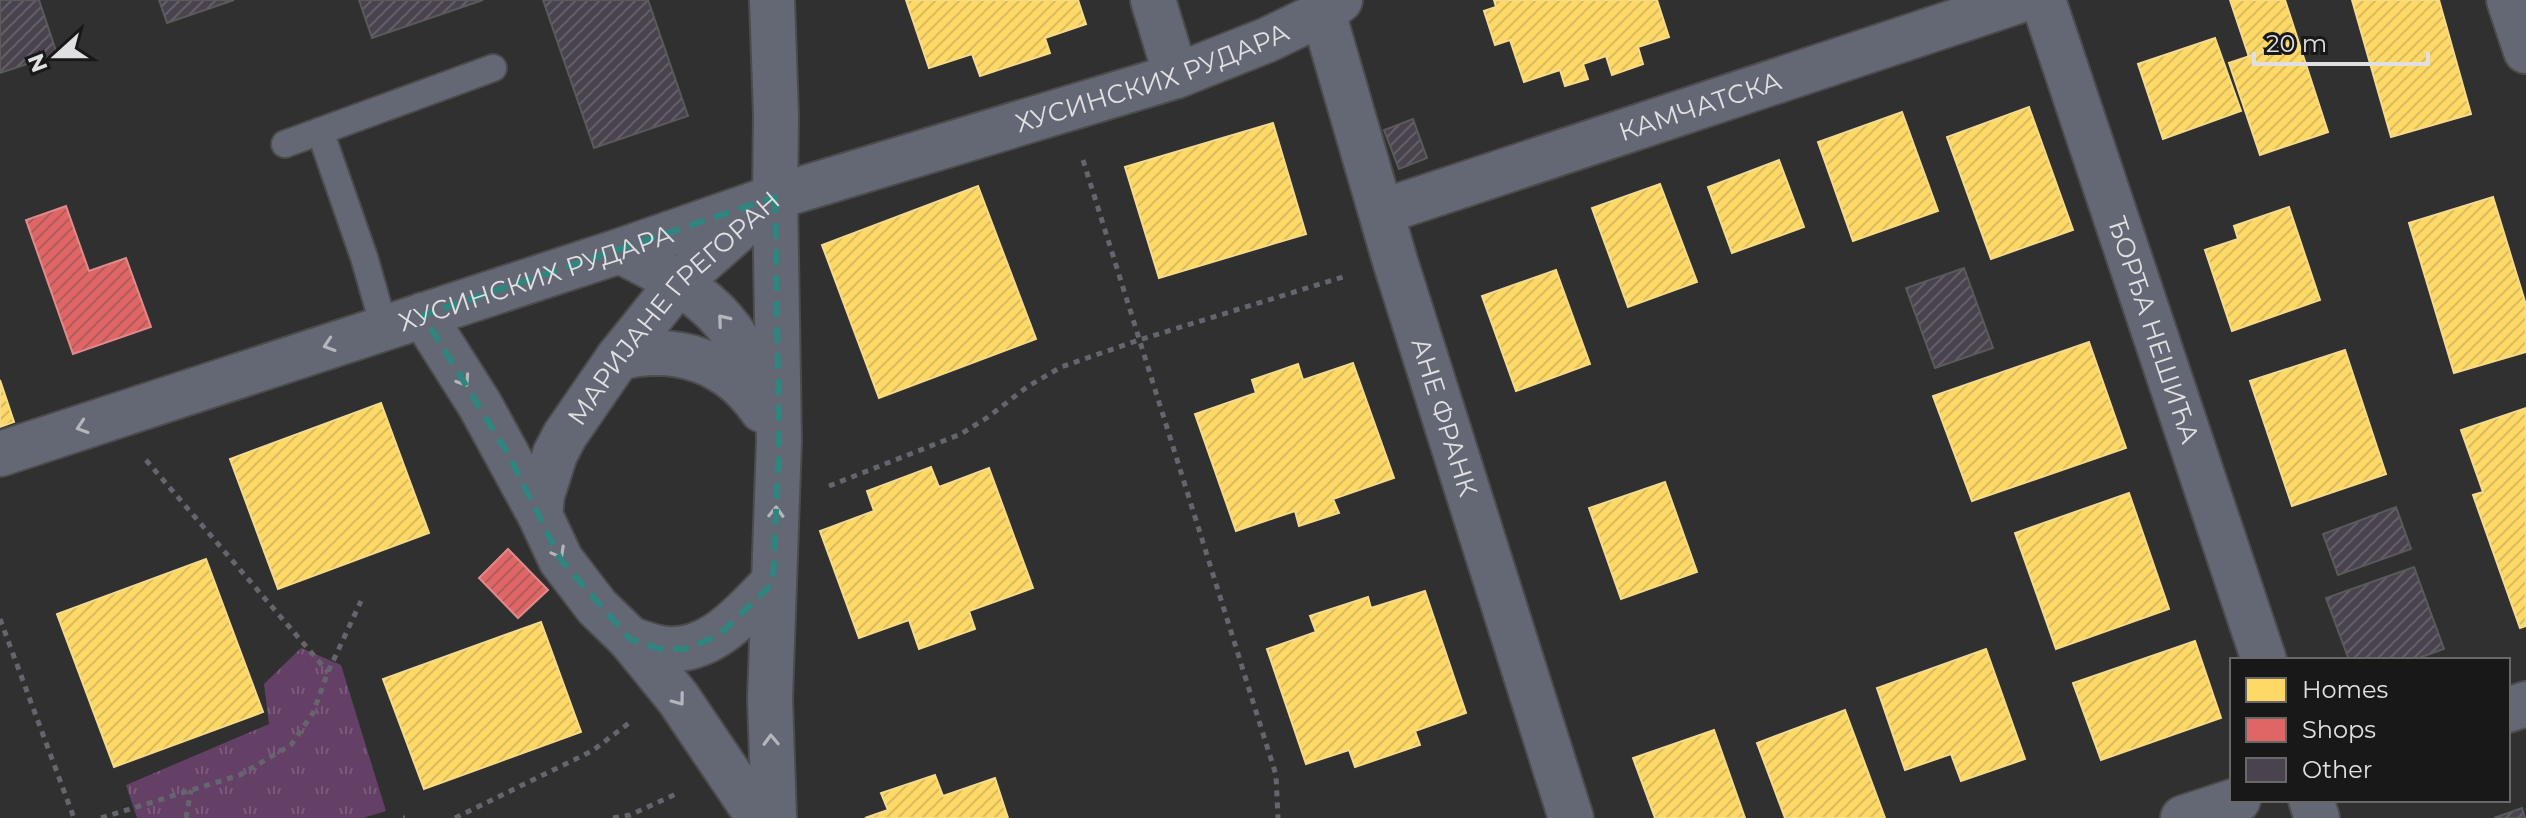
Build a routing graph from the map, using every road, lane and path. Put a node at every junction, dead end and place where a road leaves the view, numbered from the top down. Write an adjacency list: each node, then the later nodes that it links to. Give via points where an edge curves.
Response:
1 (772, 0): 13 (street)
2 (1153, 0): 9 (street)
3 (2021, 0): 14 (street, КАМЧАТСКА)
4 (2043, 0): 30 (street, ЂОРЂА НЕШИЋА)
5 (2509, 0): 7 (street)
6 (1332, 6): 9 (street, ХУСИНСКИХ РУДАРА, via 1267,40); 14 (street, АНЕ ФРАНК)
7 (2526, 51)
8 (493, 68): 11 (lane)
9 (1176, 76): 10 (street, ХУСИНСКИХ РУДАРА)
10 (1068, 109): 13 (street, ХУСИНСКИХ РУДАРА); 19 (path)
11 (320, 131): 12 (lane); 18 (lane, via 364,257)
12 (285, 144)
13 (775, 197): 15 (street, ХУСИНСКИХ РУДАРА); 17 (street, МАРИЈАНЕ ГРЕГОРАН); 22 (street, МАРИЈАНЕ ГРЕГОРАН)
14 (1381, 212): 16 (street, АНЕ ФРАНК)
15 (620, 251): 17 (street); 18 (street, ХУСИНСКИХ РУДАРА)
16 (1395, 261): 19 (path); 44 (street, АНЕ ФРАНК)
17 (679, 282): 20 (street, МАРИЈАНЕ ГРЕГОРАН); 22 (street, one-way to 17, via 740,341 717,311)
18 (403, 321): 21 (street, ХУСИНСКИХ РУДАРА, one-way to 21); 25 (street, one-way to 25, via 480,405)
19 (1139, 340): 24 (path, via 1061,367 961,434); 43 (path, via 1276,775)
20 (618, 358): 22 (street, via 679,353 717,368 748,391); 25 (street, МАРИЈАНЕ ГРЕГОРАН, via 555,454)
21 (109, 418): 23 (street, ХУСИНСКИХ РУДАРА, one-way to 23); 31 (path)
22 (779, 440): 24 (street, МАРИЈАНЕ ГРЕГОРАН)
23 (0, 454)
24 (776, 507): 26 (street, МАРИЈАНЕ ГРЕГОРАН, one-way to 24)
25 (540, 515): 29 (street, one-way to 29, via 561,560)
26 (773, 583): 29 (street, via 719,635 699,645 660,649); 42 (street, МАРИЈАНЕ ГРЕГОРАН, one-way to 26)
27 (361, 601): 31 (path)
28 (0, 619): 36 (path)
29 (630, 639): 32 (street)
30 (2263, 658)
31 (328, 672): 34 (path, via 313,713 291,745 240,775)
32 (672, 691): 33 (street, one-way to 33); 39 (path, via 592,751)
33 (727, 769): 40 (path); 41 (street)
34 (191, 790): 37 (path); 38 (path)
35 (2232, 802): 45 (street)
36 (74, 818)
37 (101, 818)
38 (186, 818)
39 (455, 818)
40 (613, 818)
41 (759, 818)
42 (774, 818)
43 (1278, 818)
44 (1571, 818)
45 (2183, 818)

